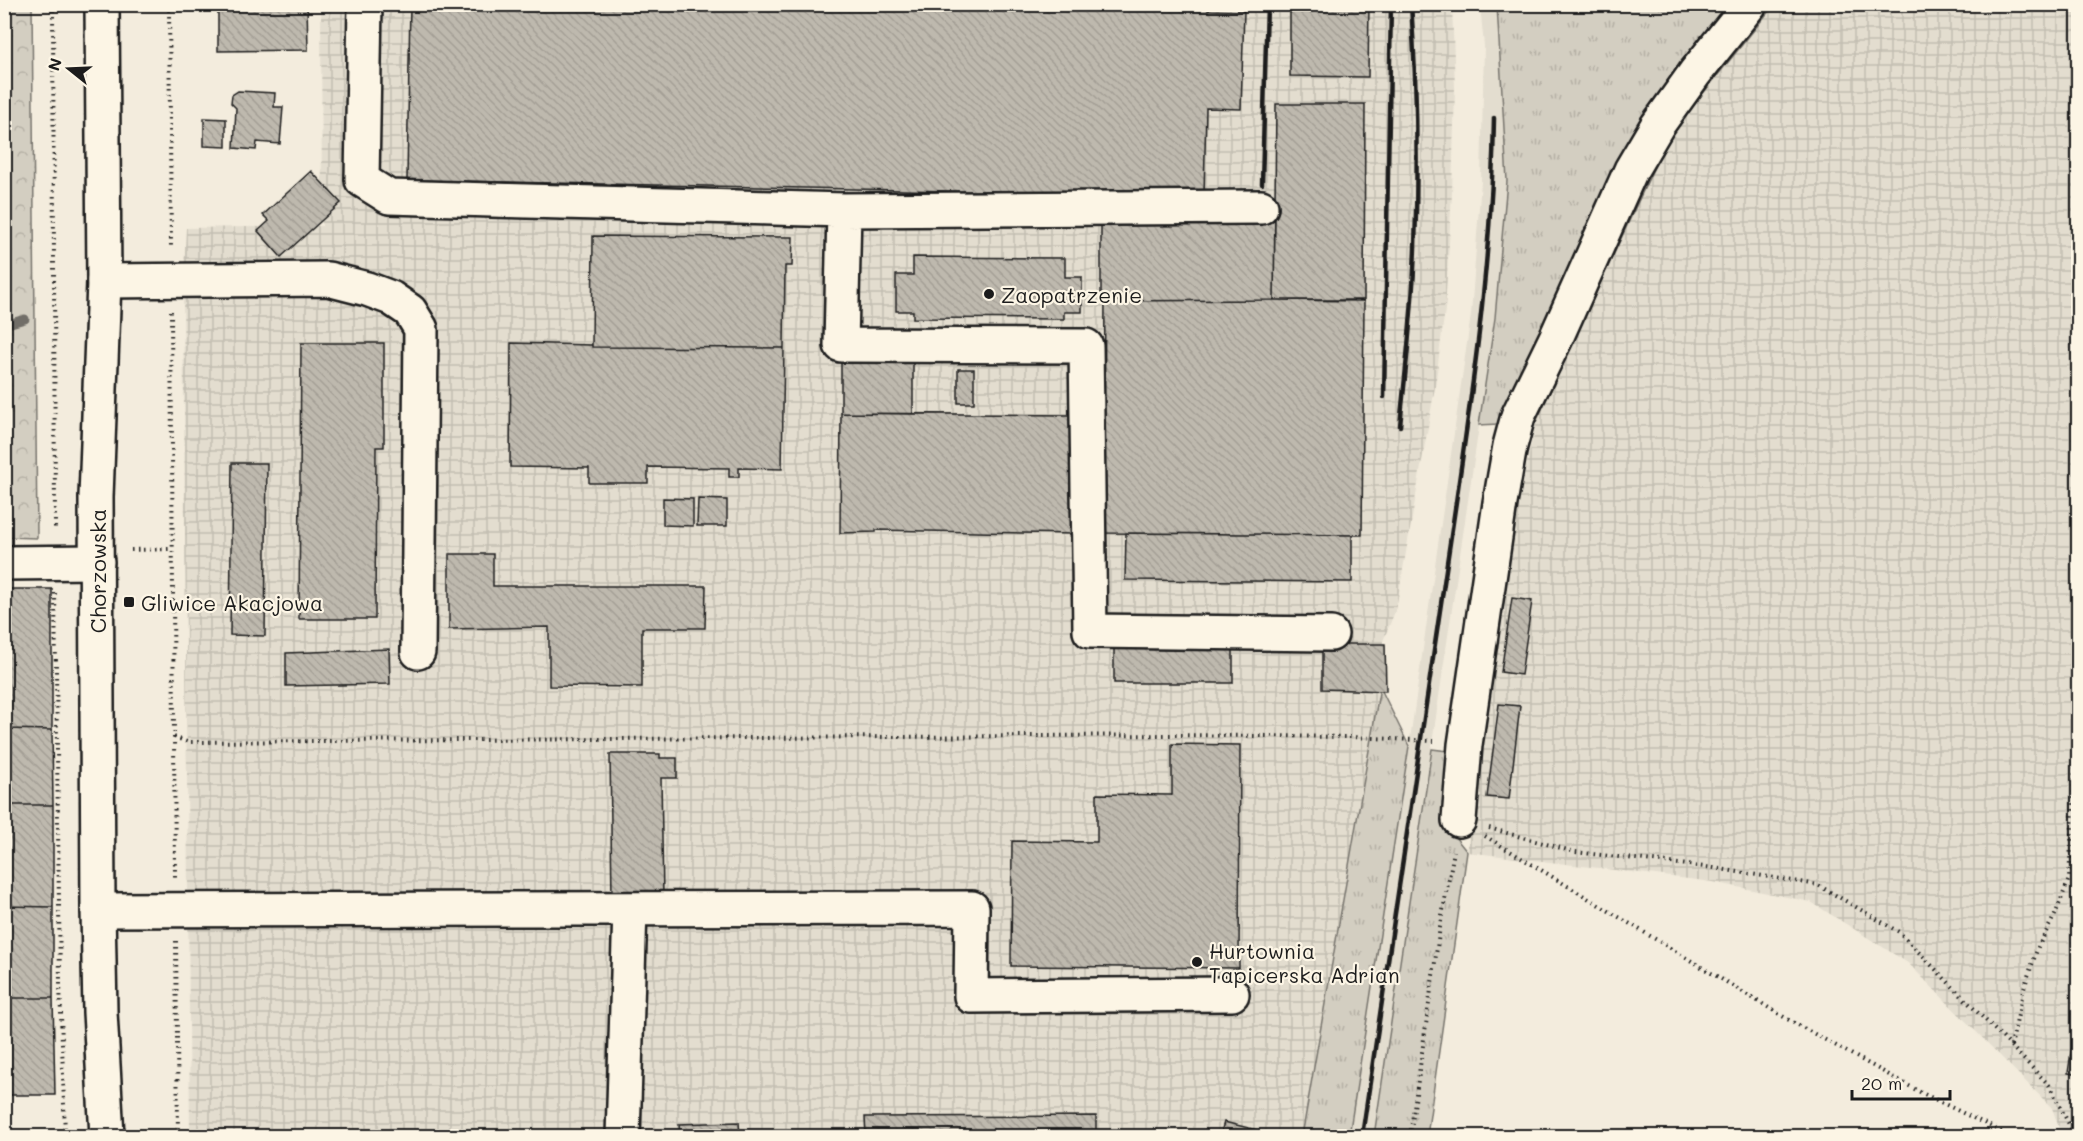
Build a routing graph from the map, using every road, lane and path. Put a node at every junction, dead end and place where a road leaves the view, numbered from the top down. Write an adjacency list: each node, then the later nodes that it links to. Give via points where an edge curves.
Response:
1 (53, 4): 14 (path)
2 (102, 4): 9 (main road, Chorzowska)
3 (170, 4): 8 (path)
4 (365, 4): 7 (main road, via 362,180 389,197)
5 (1750, 4): 21 (main road, via 1670,108 1631,170 1518,416 1500,503)
6 (1261, 207): 7 (main road)
7 (844, 210): 17 (main road, via 841,345 1086,346 1090,631)
8 (171, 279): 9 (main road); 12 (path); 18 (main road, via 328,279 391,298 410,311 421,329)
9 (104, 281): 15 (main road, Chorzowska)
10 (2079, 305): 11 (path, via 2075,335)
11 (2079, 351)
12 (172, 549): 13 (path); 20 (path)
13 (131, 550)
14 (55, 562): 15 (main road); 16 (main road); 28 (path)
15 (97, 562): 24 (main road, Chorzowska)
16 (4, 563)
17 (1331, 634)
18 (418, 652)
19 (2079, 720): 27 (path, via 2069,879 2038,947)
20 (174, 737): 21 (path, via 198,742 1176,735 1403,738); 25 (path)
21 (1464, 746): 22 (main road)
22 (1459, 820): 27 (path, via 1575,852 1818,885 1899,932); 32 (path); 33 (path, via 1789,1020)
23 (630, 909): 25 (main road); 26 (main road, via 972,909 970,996); 31 (main road)
24 (98, 910): 25 (main road); 29 (main road, Chorzowska)
25 (176, 910): 30 (path)
26 (1232, 994)
27 (2011, 1046): 34 (path, via 2049,1084)
28 (64, 1137)
29 (107, 1137)
30 (178, 1137)
31 (622, 1137)
32 (1410, 1137)
33 (2010, 1137)
34 (2074, 1137)

